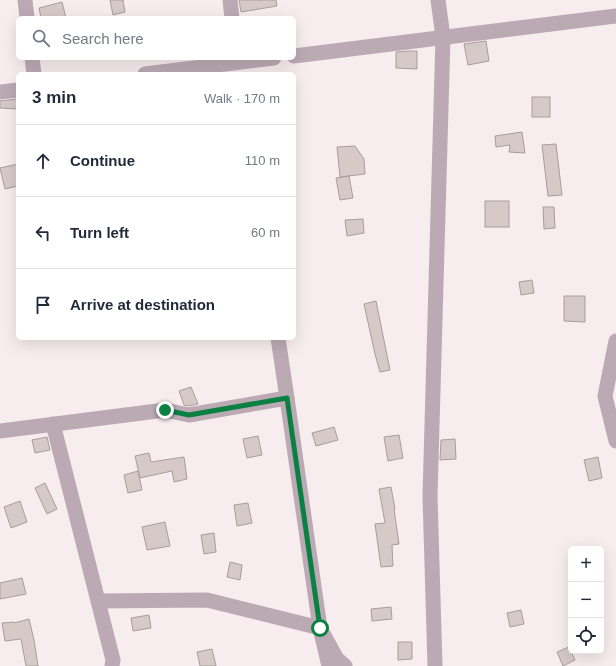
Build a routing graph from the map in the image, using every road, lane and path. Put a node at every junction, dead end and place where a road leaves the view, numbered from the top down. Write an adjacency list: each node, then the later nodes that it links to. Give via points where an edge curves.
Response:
1 (25, 0): 4 (street)
2 (230, 0): 5 (street)
3 (438, 0): 7 (street)
4 (27, 16)
5 (232, 16)
6 (616, 16): 7 (street)
7 (443, 37): 8 (street); 27 (street, via 430,496)
8 (296, 56)
9 (32, 60): 12 (street)
10 (264, 60): 11 (street)
11 (239, 65): 13 (street)
12 (34, 72)
13 (166, 72)
14 (16, 90): 15 (street)
15 (0, 92)
16 (278, 340): 18 (street)
17 (616, 341): 21 (street, via 605,396)
18 (287, 398): 19 (street, via 189,415 165,410); 23 (street)
19 (53, 424): 20 (street); 22 (street)
20 (0, 431)
21 (616, 441)
22 (98, 601): 23 (street, via 207,600); 24 (street, via 113,660)
23 (320, 628): 25 (street); 26 (street, via 337,659)
24 (112, 666)
25 (328, 666)
26 (345, 666)
27 (435, 666)

